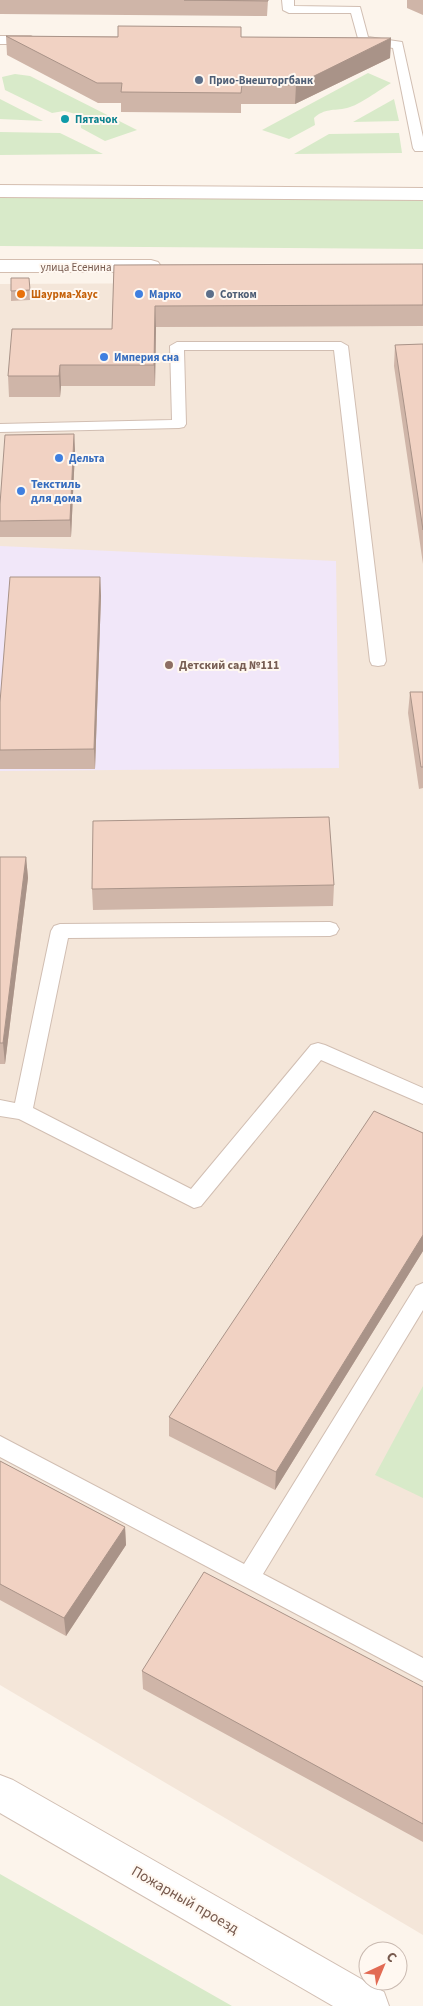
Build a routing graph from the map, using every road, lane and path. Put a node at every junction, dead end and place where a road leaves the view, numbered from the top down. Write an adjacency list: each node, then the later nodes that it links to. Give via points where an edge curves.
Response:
1 (288, 0): 5 (lane, via 289,10 356,9)
2 (347, 39): 5 (lane)
3 (0, 40): 4 (lane)
4 (45, 40)
5 (363, 40): 6 (lane, via 398,45)
6 (419, 148)
7 (0, 191): 8 (main road)
8 (423, 194)
9 (0, 266): 10 (main road, улица Есенина)
10 (174, 266)
11 (0, 428): 12 (lane, via 179,424 177,346 341,346)
12 (378, 661)
13 (330, 930): 16 (lane, via 60,931)
14 (423, 1096): 16 (lane, via 318,1050 194,1200)
15 (0, 1108): 16 (lane)
16 (23, 1112)
17 (423, 1292): 19 (lane)
18 (0, 1446): 19 (lane)
19 (248, 1578): 20 (lane)
20 (423, 1670)
21 (0, 1793): 22 (main road, Пожарный проезд)
22 (370, 2006)

